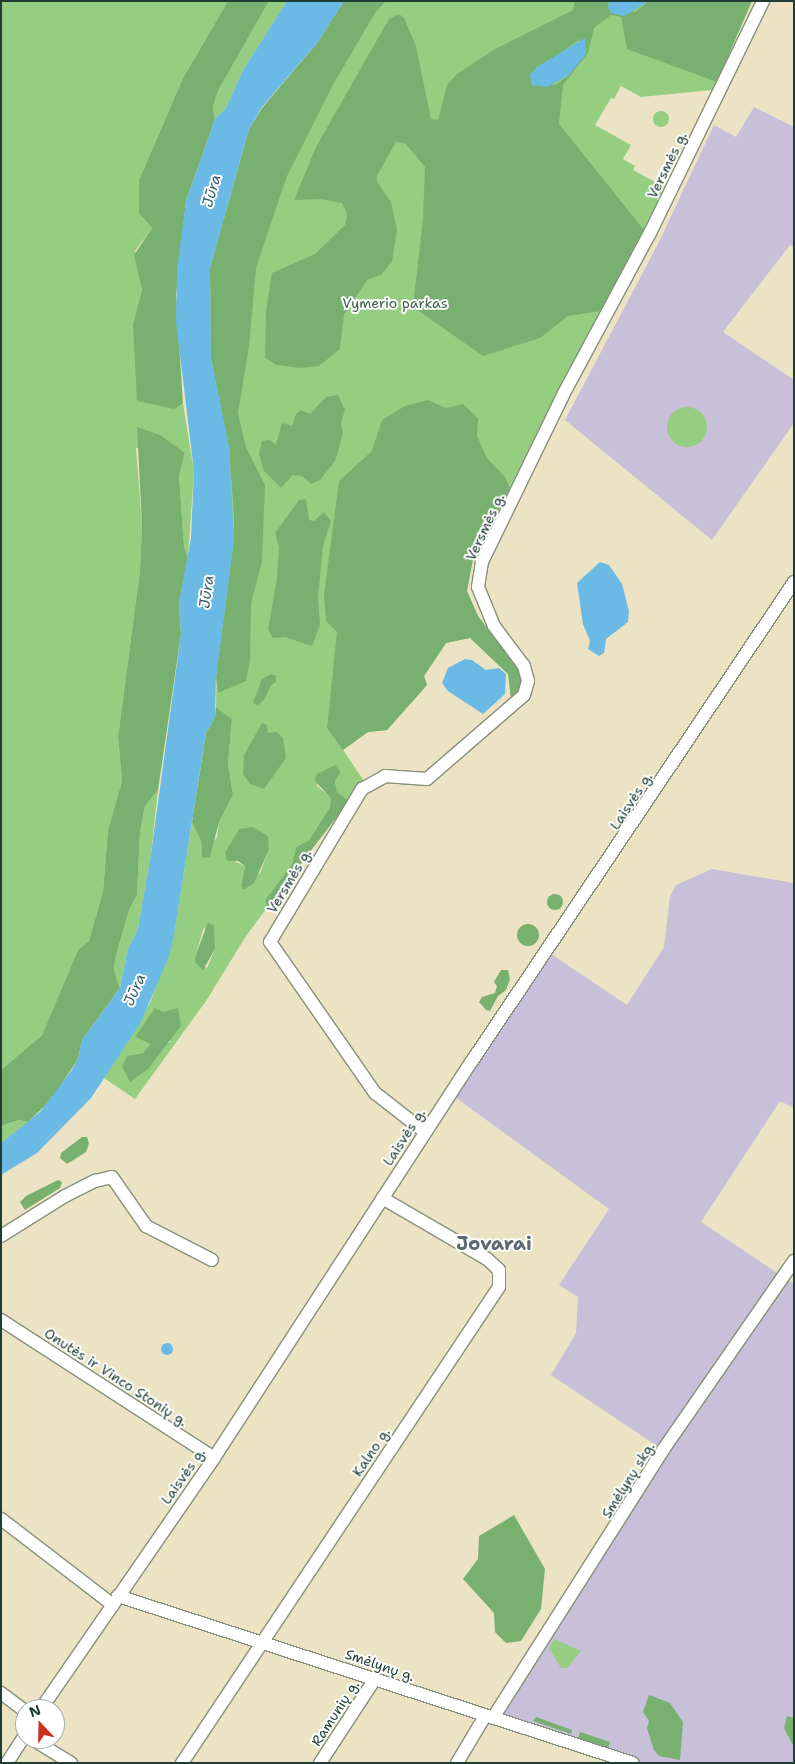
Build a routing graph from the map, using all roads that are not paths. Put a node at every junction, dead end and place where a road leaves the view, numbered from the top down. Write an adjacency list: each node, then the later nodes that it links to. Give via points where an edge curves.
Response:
1 (762, 1): 3 (street, Versmės g., via 650,233 563,395 482,562 478,587 494,626 524,666 528,681 524,695 427,779 385,776 362,789 270,942 375,1093)
2 (794, 582): 3 (street, Laisvės g.)
3 (425, 1132): 4 (street, Laisvės g.)
4 (382, 1198): 9 (street, Laisvės g.); 12 (street, Kalno g., via 487,1259 499,1270 499,1287)
5 (1, 1236): 6 (street, via 73,1192 112,1177 146,1226)
6 (212, 1260)
7 (794, 1261): 17 (street, Smėlynų skg., via 663,1450)
8 (1, 1320): 9 (street, Onutės ir Vinco Stonių g.)
9 (214, 1458): 11 (street, Laisvės g.)
10 (1, 1519): 11 (street, Smėlynų g.)
11 (116, 1600): 12 (street, Smėlynų g.); 15 (street, Laisvės g.)
12 (263, 1642): 13 (street, Smėlynų g.); 23 (street, Kalno g.)
13 (375, 1679): 17 (street, Smėlynų g.); 24 (street, Ramunių g.)
14 (1, 1694): 16 (street)
15 (49, 1699)
16 (15, 1704)
17 (489, 1717): 20 (street, Smėlynų g.); 25 (street, Smėlynų skg.)
18 (16, 1749): 21 (street)
19 (48, 1749): 22 (street)
20 (598, 1758): 26 (street, Smėlynų g.)
21 (7, 1763)
22 (71, 1763)
23 (182, 1763)
24 (320, 1763)
25 (457, 1763)
26 (633, 1763)

